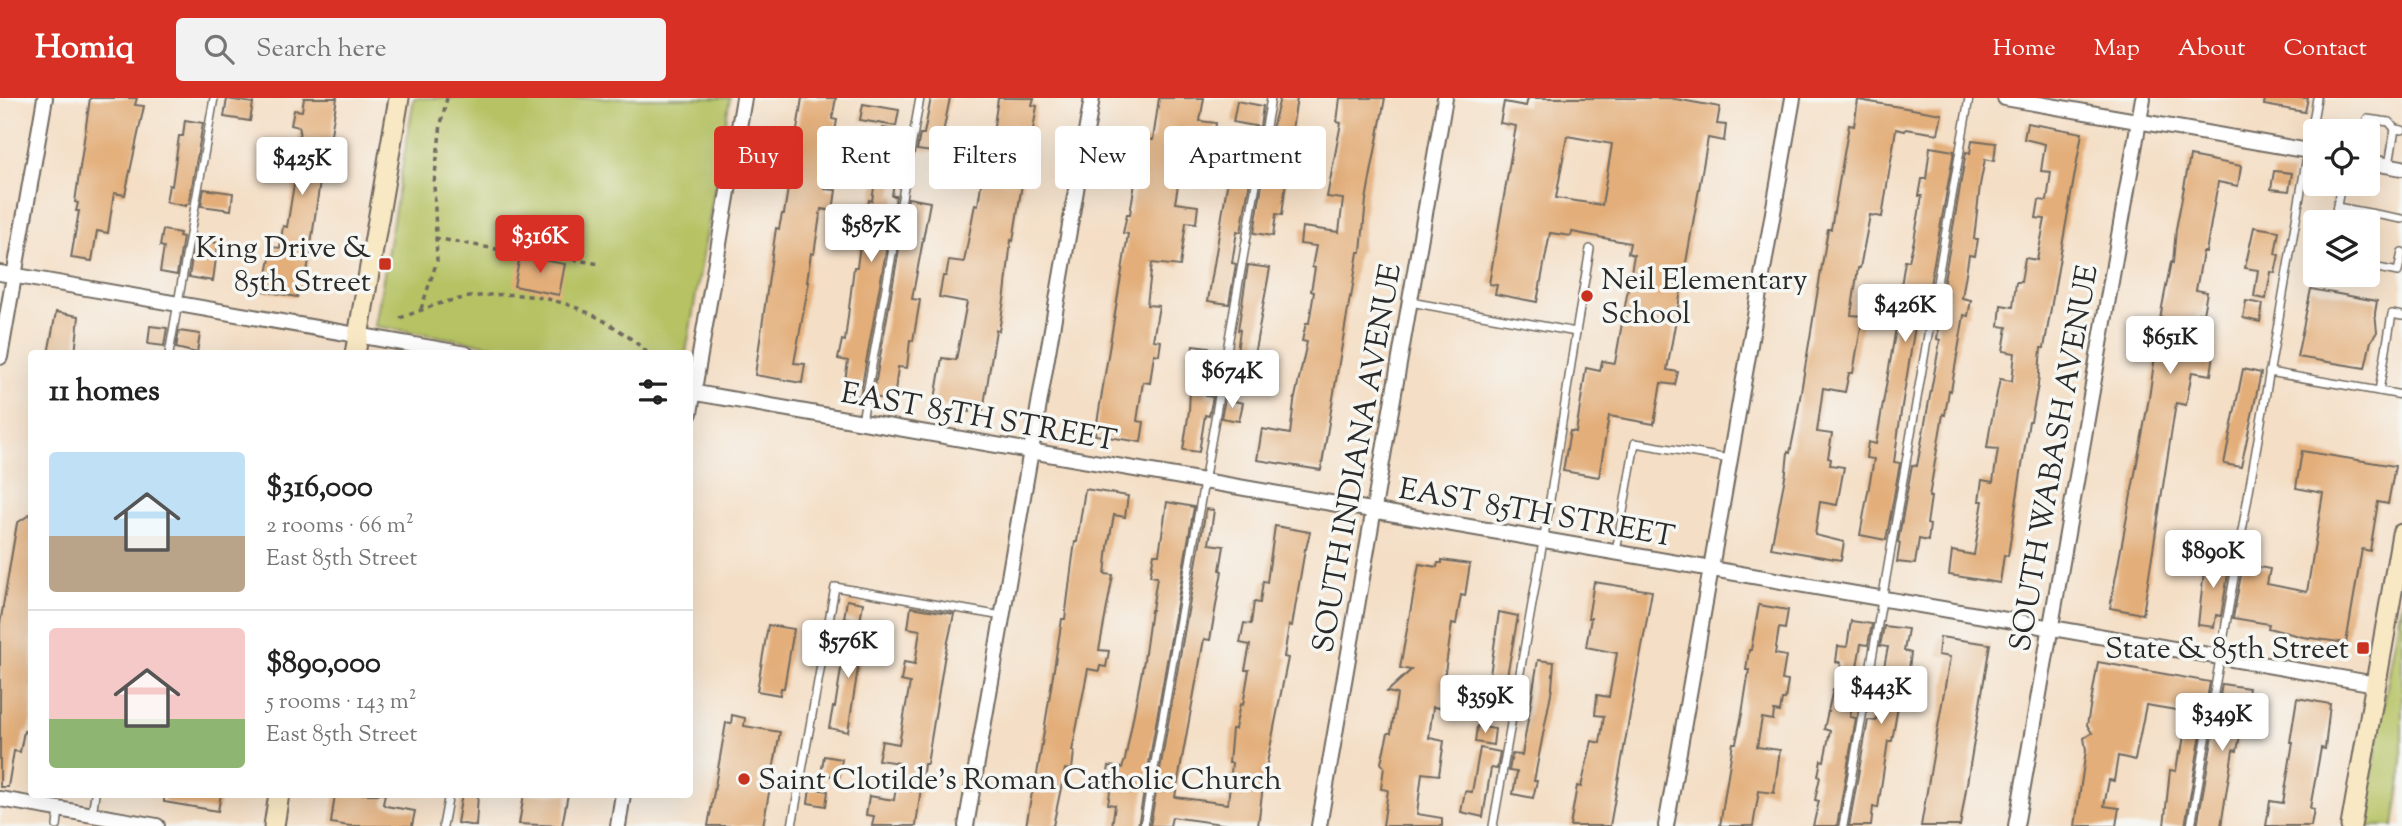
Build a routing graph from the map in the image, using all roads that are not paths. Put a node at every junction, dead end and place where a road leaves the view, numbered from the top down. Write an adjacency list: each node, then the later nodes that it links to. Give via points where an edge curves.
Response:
1 (45, 98): 28 (street)
2 (215, 98): 30 (lane)
3 (399, 98): 33 (main road)
4 (744, 98): 38 (street)
5 (920, 98): 42 (lane)
6 (1092, 98): 43 (street)
7 (1271, 98): 45 (lane)
8 (1445, 98): 29 (street, SOUTH INDIANA AVENUE)
9 (1793, 98): 44 (street)
10 (1969, 98): 51 (lane)
11 (2004, 98): 16 (street)
12 (2143, 98): 16 (street, SOUTH WABASH AVENUE)
13 (2317, 98): 15 (lane)
14 (2367, 118): 17 (lane, via 2389,122)
15 (2315, 119)
16 (2138, 121): 18 (street); 53 (street, SOUTH WABASH AVENUE)
17 (2398, 130): 19 (lane)
18 (2303, 151)
19 (2395, 166)
20 (2303, 195): 37 (lane)
21 (2339, 196): 22 (lane)
22 (2337, 206): 23 (lane); 24 (lane)
23 (2336, 210)
24 (2402, 219)
25 (1590, 248): 32 (lane)
26 (2402, 252): 27 (lane, via 2398,272)
27 (2380, 268)
28 (7, 274): 30 (street); 36 (street)
29 (1410, 302): 32 (lane); 46 (street, SOUTH INDIANA AVENUE)
30 (178, 304): 33 (street); 34 (lane)
31 (2402, 316): 39 (lane, via 2392,314)
32 (1576, 332): 48 (lane)
33 (357, 344): 35 (street)
34 (170, 350)
35 (422, 350)
36 (0, 357)
37 (2270, 372): 39 (lane); 54 (lane)
38 (693, 382)
39 (2379, 391): 41 (lane)
40 (693, 393): 42 (street, EAST 85TH STREET)
41 (2402, 395)
42 (862, 422): 43 (street, EAST 85TH STREET)
43 (1032, 451): 45 (street, EAST 85TH STREET); 52 (street)
44 (1730, 459): 49 (lane, via 1635,443); 50 (street)
45 (1204, 481): 46 (street, EAST 85TH STREET); 71 (lane)
46 (1374, 510): 48 (street, EAST 85TH STREET); 72 (street, SOUTH INDIANA AVENUE)
47 (2402, 534): 55 (main road)
48 (1543, 540): 49 (street, EAST 85TH STREET); 73 (lane)
49 (1616, 552): 50 (street, EAST 85TH STREET)
50 (1711, 569): 51 (street, EAST 85TH STREET); 74 (street)
51 (1882, 598): 53 (street, EAST 85TH STREET); 75 (lane)
52 (1003, 616): 69 (lane, via 835,587); 70 (street)
53 (2051, 628): 54 (street, EAST 85TH STREET); 76 (street, SOUTH WABASH AVENUE)
54 (2220, 657): 55 (street, EAST 85TH STREET); 77 (lane)
55 (2376, 684): 78 (main road)
56 (94, 798): 62 (lane)
57 (278, 798): 66 (main road)
58 (448, 798): 67 (lane)
59 (622, 798): 68 (street)
60 (0, 799): 61 (street)
61 (59, 810): 62 (street); 64 (lane)
62 (92, 815): 63 (street)
63 (121, 823): 65 (street)
64 (57, 826)
65 (157, 826)
66 (274, 826)
67 (443, 826)
68 (618, 826)
69 (792, 826)
70 (966, 826)
71 (1144, 826)
72 (1319, 826)
73 (1493, 826)
74 (1666, 826)
75 (1843, 826)
76 (2016, 826)
77 (2191, 826)
78 (2351, 826)

